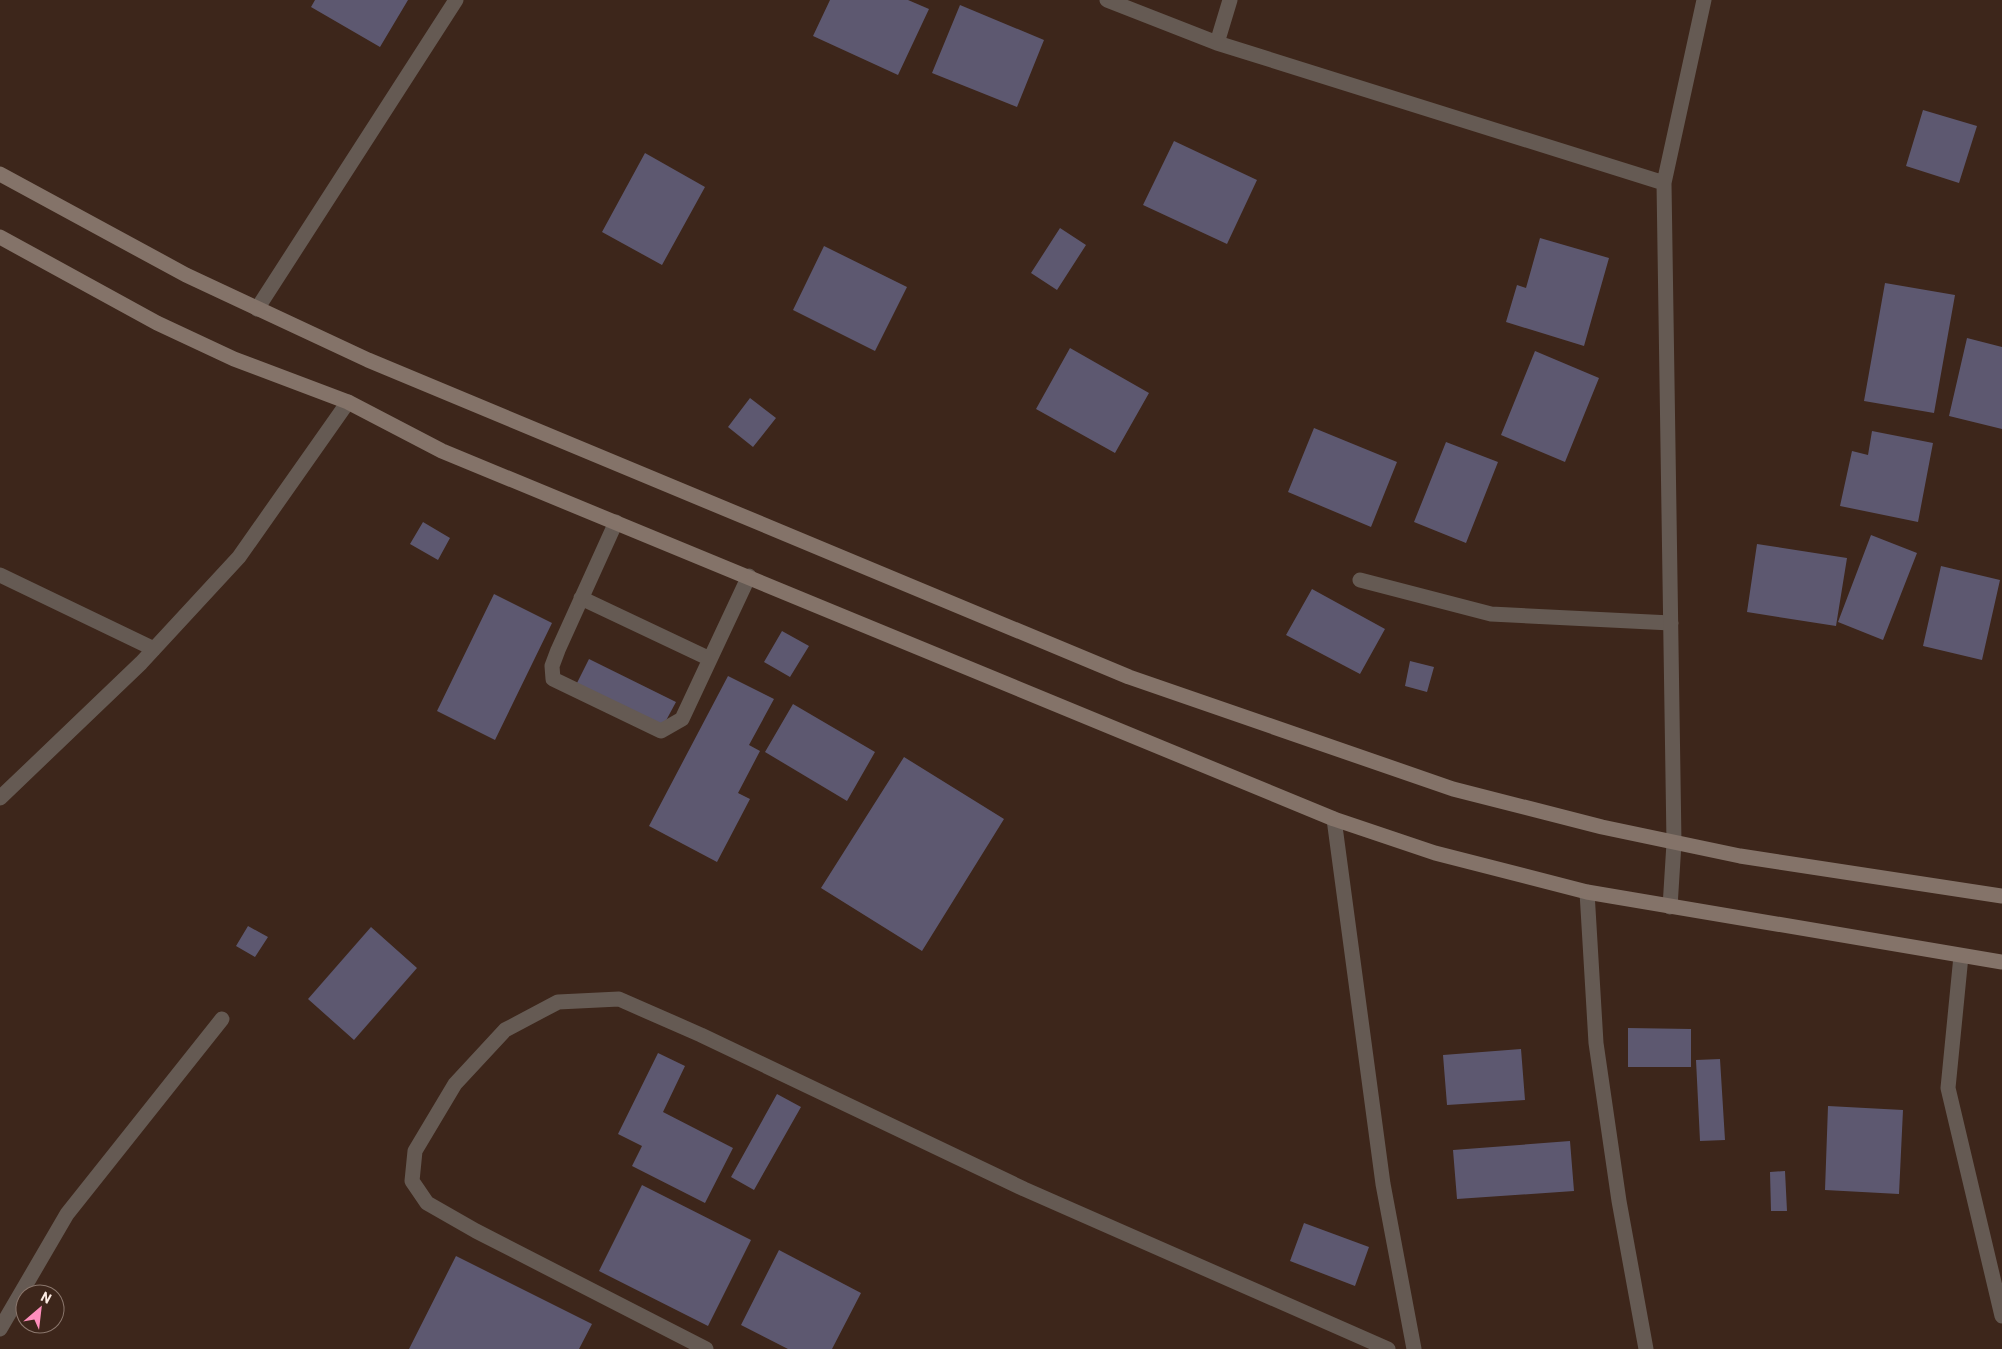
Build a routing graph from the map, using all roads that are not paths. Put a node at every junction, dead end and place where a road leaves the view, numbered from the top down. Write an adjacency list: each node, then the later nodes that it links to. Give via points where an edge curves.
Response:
1 (456, 0): 9 (street)
2 (1107, 0): 5 (street)
3 (1230, 0): 5 (street)
4 (1704, 0): 7 (street)
5 (1217, 43): 7 (street)
6 (0, 174): 9 (main road, via 186,275)
7 (1664, 183): 16 (street)
8 (0, 236): 10 (main road, via 157,323 234,359)
9 (257, 309): 21 (main road, via 378,364 1128,677 1453,789)
10 (348, 402): 11 (main road, via 442,451); 17 (street, via 239,557)
11 (616, 522): 13 (main road); 15 (street)
12 (0, 575): 17 (street)
13 (749, 576): 18 (street); 20 (main road)
14 (1360, 580): 16 (street, via 1491,614)
15 (581, 598): 18 (street); 18 (street, via 552,666 553,679 661,731 682,718)
16 (1671, 624): 21 (street)
17 (154, 649): 19 (street)
18 (710, 659)
19 (0, 798)
20 (1334, 819): 22 (main road, via 1435,853); 32 (street, via 1383,1184)
21 (1674, 843): 23 (main road); 24 (street)
22 (1587, 892): 24 (main road); 33 (street, via 1596,1043 1619,1201)
23 (2002, 896)
24 (1670, 907): 25 (main road)
25 (1960, 956): 26 (main road); 28 (street, via 1948,1088)
26 (2002, 962)
27 (222, 1018): 29 (street, via 68,1214)
28 (2002, 1316)
29 (0, 1329)
30 (706, 1349): 31 (street, via 427,1203 412,1180 415,1151 455,1084 505,1030 558,1002 619,999 1024,1189)
31 (1388, 1349)
32 (1414, 1349)
33 (1646, 1349)

